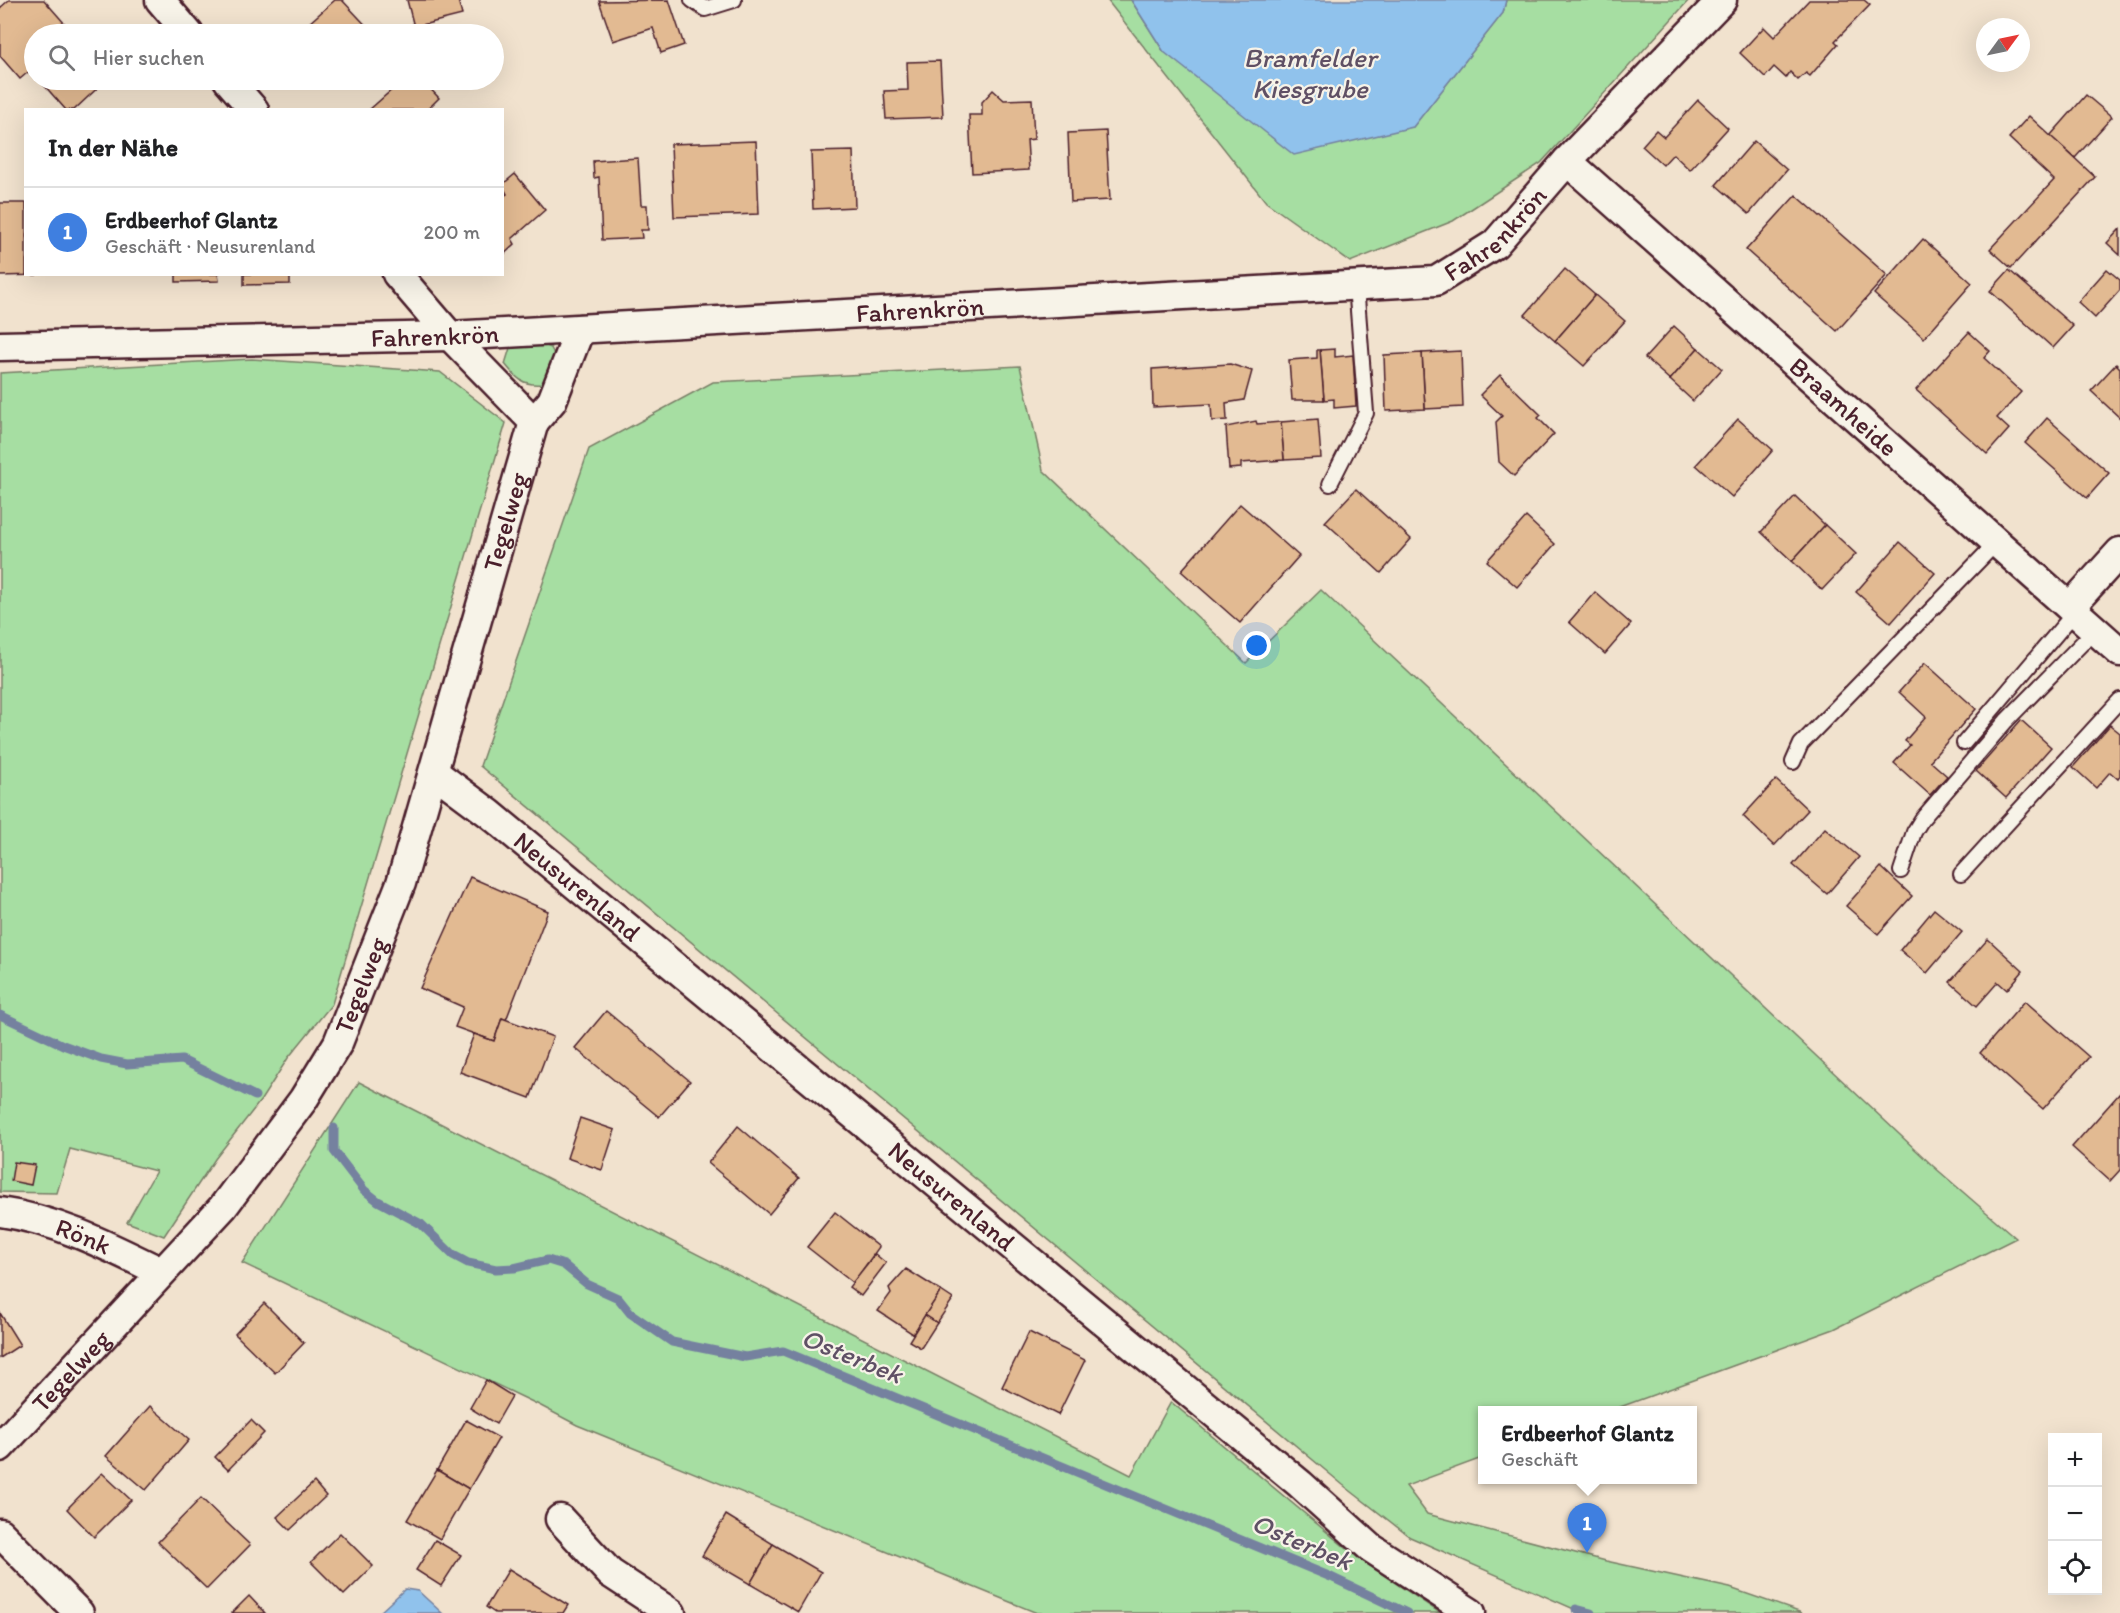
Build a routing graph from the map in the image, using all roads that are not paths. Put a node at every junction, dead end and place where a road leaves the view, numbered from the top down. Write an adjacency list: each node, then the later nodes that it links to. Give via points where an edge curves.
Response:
1 (159, 0): 5 (street)
2 (692, 0): 3 (lane, via 705,9)
3 (734, 0)
4 (1722, 0): 8 (street, Fahrenkrön)
5 (180, 24)
6 (237, 90): 7 (street)
7 (252, 108)
8 (1567, 161): 10 (street, Fahrenkrön, via 1495,244 1436,281); 16 (street, Braamheide)
9 (400, 276): 12 (street)
10 (1356, 285): 11 (street, Fahrenkrön); 15 (lane, via 1366,413)
11 (580, 328): 12 (street, Fahrenkrön); 14 (street, Tegelweg, via 552,401)
12 (450, 336): 13 (street, Fahrenkrön); 14 (street)
13 (0, 346)
14 (534, 422): 23 (street, Tegelweg)
15 (1330, 484)
16 (1997, 542): 18 (street, Braamheide); 22 (lane, via 1801,744)
17 (2120, 552): 18 (street)
18 (2080, 616): 19 (street, Braamheide); 21 (lane); 24 (lane, via 2006,721 1922,819)
19 (2120, 652)
20 (2120, 700): 25 (lane)
21 (1964, 743)
22 (1793, 762)
23 (435, 773): 27 (street, Tegelweg, via 401,883 338,1043 303,1100 222,1207); 33 (street, Neusurenland, via 937,1182 1300,1484 1371,1548)
24 (1900, 871)
25 (1961, 874)
26 (0, 1212): 27 (street, Rönk, via 54,1224)
27 (161, 1272): 28 (street, Tegelweg)
28 (0, 1448)
29 (560, 1519): 32 (street, via 610,1573)
30 (0, 1533): 31 (street)
31 (79, 1613)
32 (671, 1613)
33 (1471, 1613)

